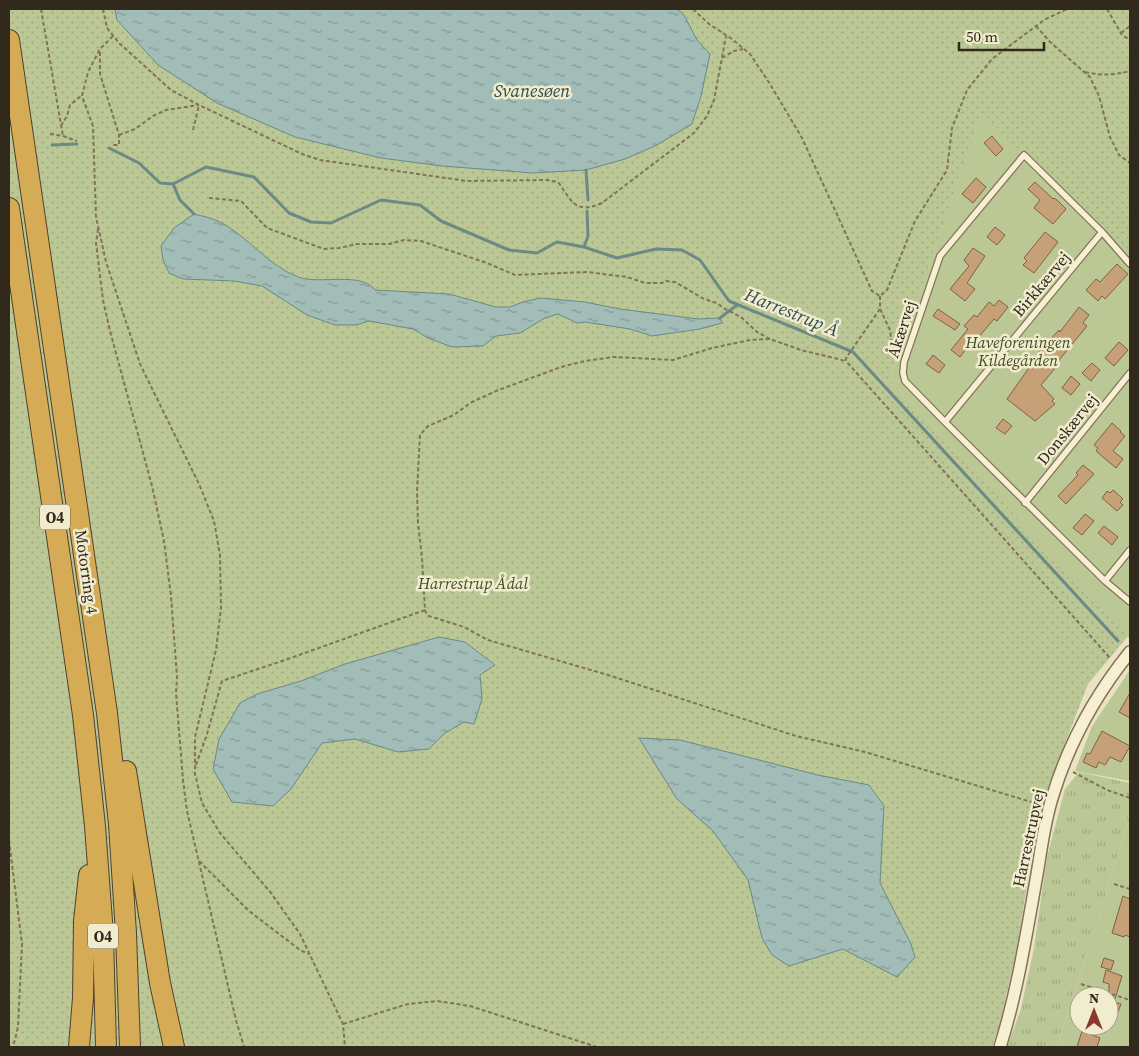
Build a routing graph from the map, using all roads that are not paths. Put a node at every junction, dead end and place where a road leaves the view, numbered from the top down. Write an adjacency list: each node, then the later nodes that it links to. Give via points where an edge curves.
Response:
1 (9, 40): 9 (highway, Motorring 4 / O4)
2 (9, 208): 13 (highway, Motorring 4 / O4, via 83,715)
3 (1102, 232): 4 (lane, Åkærvej); 6 (lane, Birkkærvej); 6 (lane, Åkærvej, via 1024,155 940,256 904,362 905,381)
4 (1130, 264)
5 (1130, 373): 7 (lane, Donskærvej)
6 (945, 422): 7 (lane, Åkærvej)
7 (1025, 503): 10 (lane, Åkærvej)
8 (1130, 550): 10 (lane)
9 (87, 570): 16 (highway, Motorring 4 / O4, via 120,824); 17 (highway, via 112,676 160,983)
10 (1105, 581): 11 (lane, Åkærvej)
11 (1130, 602)
12 (1130, 652): 18 (street, Harrestrupvej, via 1079,730 1063,766 1050,808 1014,996)
13 (95, 826): 14 (highway, via 84,921); 15 (highway, Motorring 4 / O4, via 103,935)
14 (79, 1047)
15 (106, 1047)
16 (130, 1047)
17 (174, 1047)
18 (1000, 1047)

